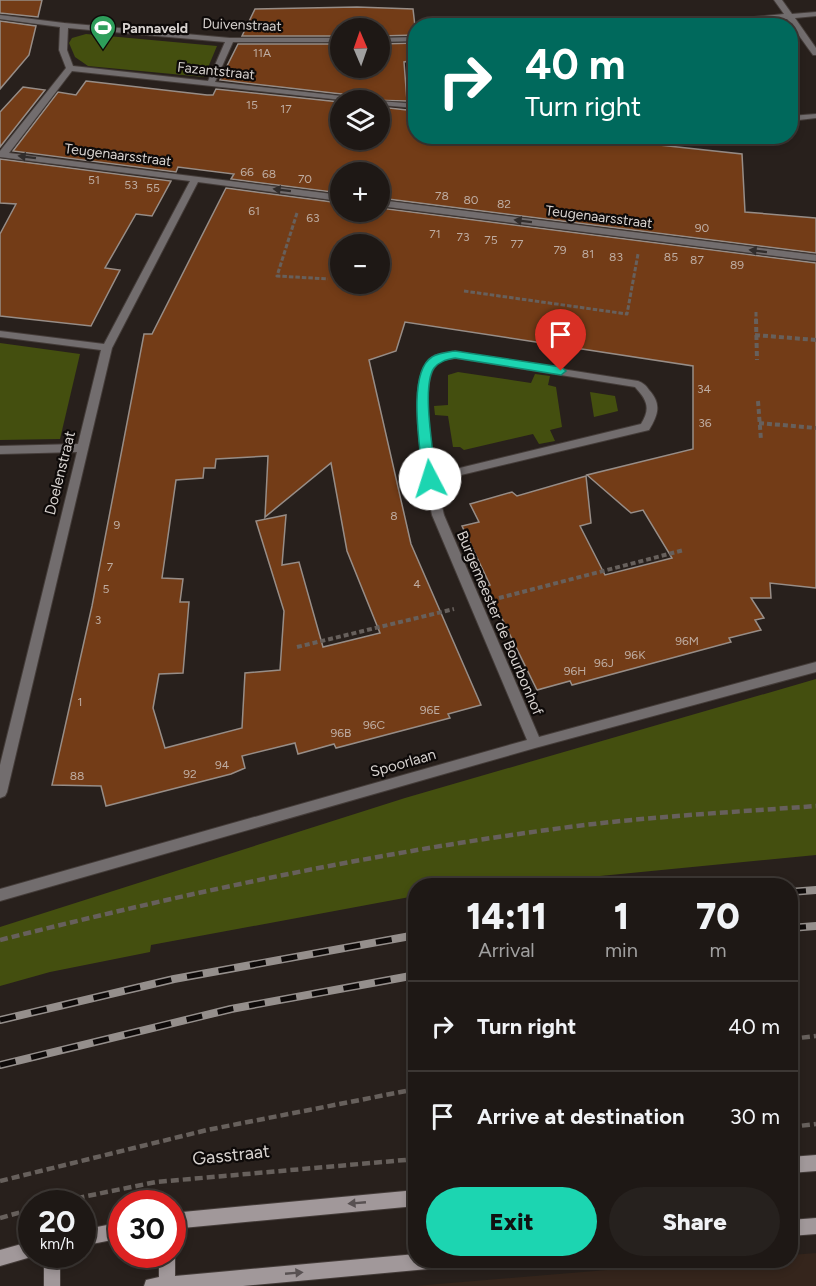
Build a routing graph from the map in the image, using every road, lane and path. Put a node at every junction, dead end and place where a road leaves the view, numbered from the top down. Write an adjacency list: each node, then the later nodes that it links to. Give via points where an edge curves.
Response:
1 (778, 0): 4 (street)
2 (816, 14): 4 (street)
3 (0, 16): 6 (street, Duivenstraat)
4 (790, 16): 5 (street)
5 (765, 18)
6 (64, 26): 9 (street, Duivenstraat); 13 (street, via 63,50)
7 (798, 27): 12 (street)
8 (408, 39): 11 (street)
9 (230, 40): 10 (street, Duivenstraat); 14 (street)
10 (330, 40)
11 (390, 40)
12 (816, 53)
13 (70, 69): 14 (street, Fazantstraat); 20 (street)
14 (210, 85): 15 (street, Fazantstraat)
15 (330, 97)
16 (390, 104): 17 (street)
17 (408, 105)
18 (816, 116): 19 (street)
19 (798, 117)
20 (2, 154): 21 (street, Teugenaarsstraat, one-way to 20)
21 (195, 179): 22 (street, Teugenaarsstraat, one-way to 21); 33 (street, Doelenstraat)
22 (306, 193): 23 (street, Teugenaarsstraat); 27 (path, via 277,276)
23 (330, 197)
24 (390, 204): 25 (street, Teugenaarsstraat, one-way to 24)
25 (641, 236): 26 (street, Teugenaarsstraat, one-way to 25); 28 (path, via 627,314)
26 (816, 258)
27 (328, 279)
28 (464, 291)
29 (756, 312): 31 (path)
30 (0, 334): 33 (street)
31 (755, 335): 32 (path); 34 (path)
32 (816, 340)
33 (107, 348): 39 (street, Doelenstraat)
34 (757, 360)
35 (758, 401): 36 (path)
36 (759, 423): 37 (path); 38 (path)
37 (816, 428)
38 (761, 440)
39 (81, 448): 40 (street); 47 (street, Doelenstraat)
40 (0, 450)
41 (430, 479): 41 (street, Burgemeester de Bourbonhof, via 422,393 427,369 436,359 455,355 624,381 638,384 652,399 654,414 645,427); 43 (street, Burgemeester de Bourbonhof, via 438,515)
42 (684, 550): 43 (path)
43 (476, 603): 44 (path); 46 (street, Burgemeester de Bourbonhof)
44 (297, 647)
45 (816, 667): 46 (street, Spoorlaan)
46 (535, 743): 49 (street, Spoorlaan)
47 (0, 792)
48 (816, 806): 50 (path, via 580,826 418,851 118,910)
49 (0, 895)
50 (0, 940)
51 (816, 1036): 52 (path)
52 (798, 1038)
53 (408, 1091): 59 (path, via 278,1115)
54 (816, 1124): 55 (path)
55 (798, 1126)
56 (408, 1160): 60 (path, Gasstraat, via 156,1182)
57 (816, 1163): 58 (street)
58 (798, 1164)
59 (0, 1181)
60 (96, 1194)
61 (408, 1199): 64 (street, one-way to 64)
62 (18, 1213): 63 (path)
63 (0, 1218)
64 (186, 1220)
65 (816, 1226): 66 (street)
66 (798, 1227)
67 (18, 1253): 68 (street)
68 (0, 1258)
69 (408, 1263): 72 (street, one-way to 69)
70 (52, 1268): 73 (street)
71 (164, 1268): 72 (street)
72 (160, 1285)
73 (52, 1286)

